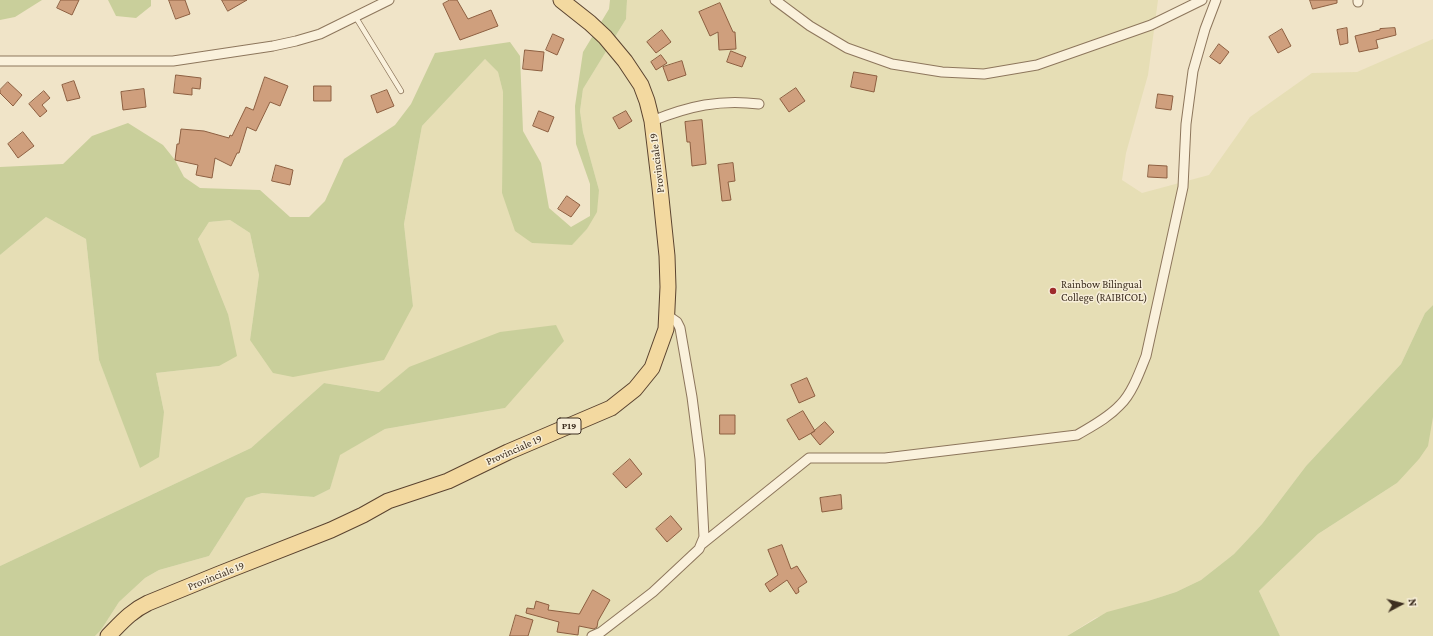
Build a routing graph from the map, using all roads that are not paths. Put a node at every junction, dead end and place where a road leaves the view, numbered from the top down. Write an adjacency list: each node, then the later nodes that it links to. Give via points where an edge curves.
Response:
1 (389, 0): 6 (street)
2 (561, 0): 10 (main road, Provinciale 19 / P19, via 605,36 625,61 641,85)
3 (775, 0): 4 (street, via 810,26 847,48 892,64 942,72 984,74 1037,65 1151,25)
4 (1202, 0)
5 (1216, 0): 12 (street, via 1193,71 1186,124 1183,187 1146,356 1137,379 1121,405 1103,420 1077,435 884,458 809,458)
6 (355, 16): 7 (street, via 320,34 296,42 172,61); 8 (lane)
7 (0, 61)
8 (401, 91)
9 (759, 104): 10 (street, via 714,102 681,110)
10 (652, 121): 11 (main road, Provinciale 19 / P19, via 667,256)
11 (667, 314): 12 (street, via 680,328 692,397 700,459 704,530); 13 (main road, Provinciale 19 / P19, via 663,340 652,368 635,389 611,408 448,481 388,501 331,530 148,603 136,609)
12 (702, 544): 14 (street, via 653,592 601,632)
13 (108, 636)
14 (592, 636)

